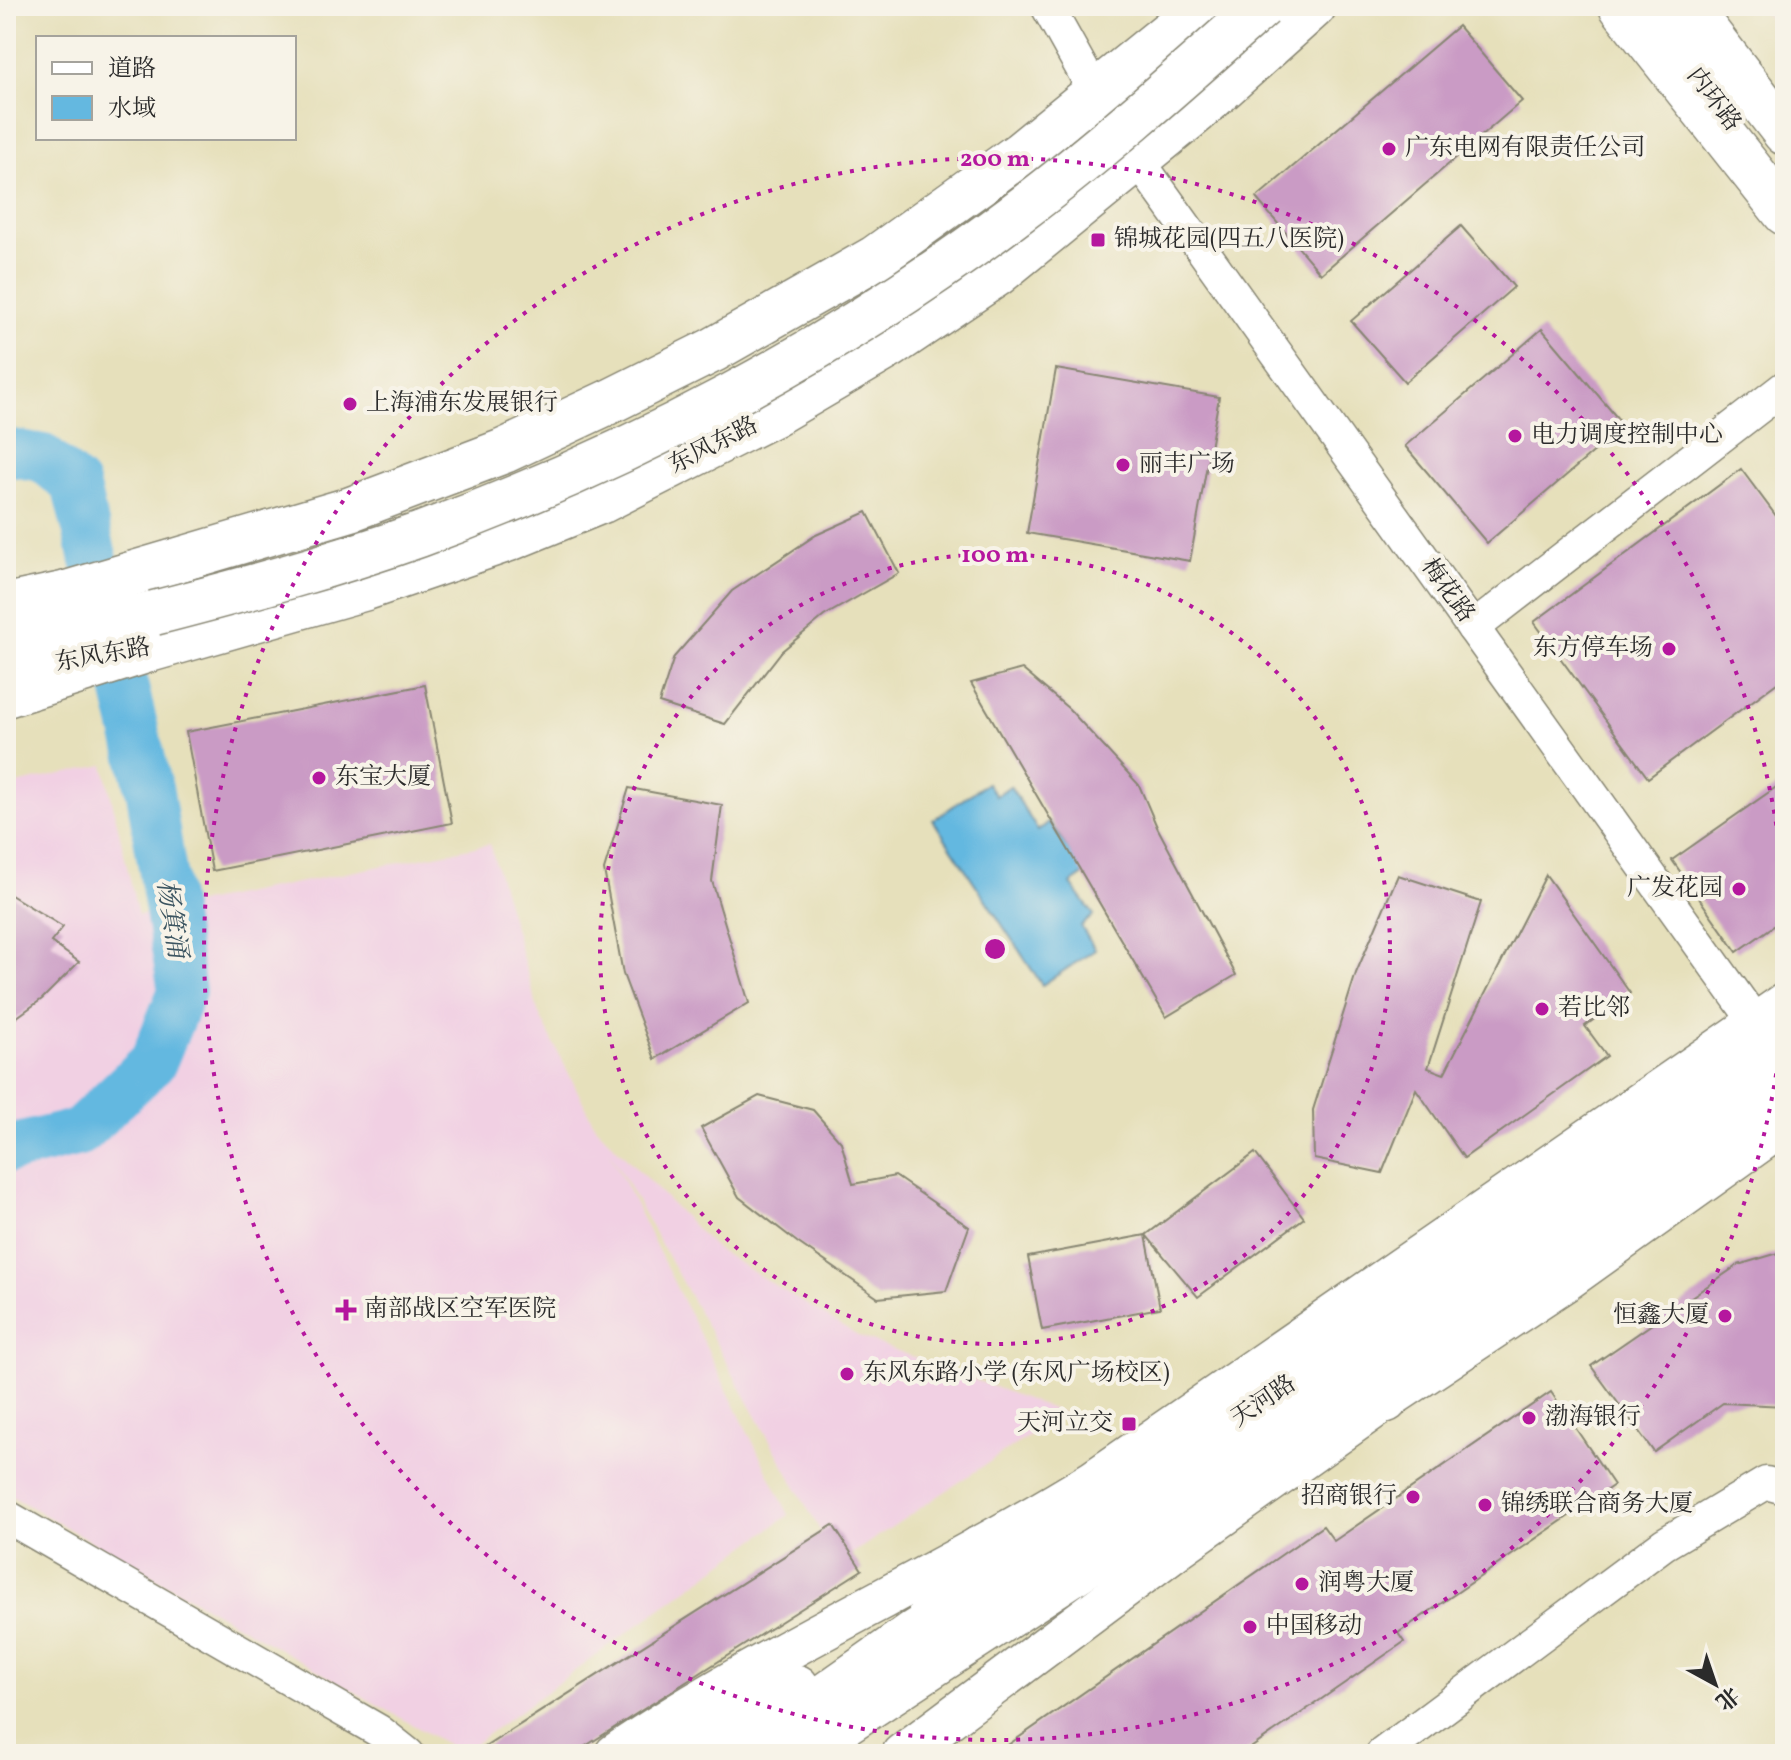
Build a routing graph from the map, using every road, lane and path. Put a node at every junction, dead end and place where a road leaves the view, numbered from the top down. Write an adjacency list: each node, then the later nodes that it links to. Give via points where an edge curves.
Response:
1 (1047, 6): 13 (street)
2 (1202, 6): 13 (highway)
3 (1262, 6): 26 (highway, bridge, via 1016,214 885,304 733,394 584,467 419,534 260,586)
4 (1314, 6): 15 (highway, 东风东路)
5 (1613, 6): 20 (street)
6 (1621, 6): 19 (highway)
7 (1637, 6): 18 (highway, 内环路)
8 (1651, 6): 17 (main road)
9 (1671, 6): 16 (main road)
10 (1687, 6): 14 (highway, 内环路)
11 (1719, 6): 12 (highway)
12 (1785, 93)
13 (1096, 94): 22 (highway, via 875,258 740,336 613,400 394,494)
14 (1785, 133)
15 (1138, 160): 25 (street, 梅花路); 27 (highway, 东风东路, via 997,274 926,323 774,414 654,477 436,566)
16 (1785, 160)
17 (1785, 185)
18 (1785, 198)
19 (1785, 213)
20 (1785, 235)
21 (1785, 387): 25 (street)
22 (63, 594): 23 (highway); 24 (main road)
23 (6, 606)
24 (6, 613)
25 (1473, 628): 30 (street, 梅花路)
26 (6, 649)
27 (124, 656): 28 (main road, 东风东路); 29 (highway)
28 (6, 673)
29 (6, 695)
30 (1775, 1024): 38 (main road, via 1105,1472); 39 (highway, 天河路, via 1061,1540)
31 (1785, 1088): 33 (highway, 天河路)
32 (1785, 1122): 33 (highway); 34 (main road, via 1567,1280)
33 (1720, 1133): 35 (highway, 天河路)
34 (1386, 1400): 35 (highway); 46 (main road)
35 (1284, 1429): 39 (highway, 天河路, via 1092,1561)
36 (1785, 1488): 47 (street, via 1766,1483 1664,1544)
37 (6, 1516): 40 (street, via 379,1731)
38 (980, 1548): 39 (highway); 41 (main road, via 741,1674)
39 (922, 1650): 42 (highway, via 817,1676); 43 (highway, 天河路); 44 (highway, 天河路); 45 (highway)
40 (408, 1754)
41 (615, 1754)
42 (681, 1754)
43 (742, 1754)
44 (797, 1754)
45 (837, 1754)
46 (902, 1754)
47 (1382, 1754)

